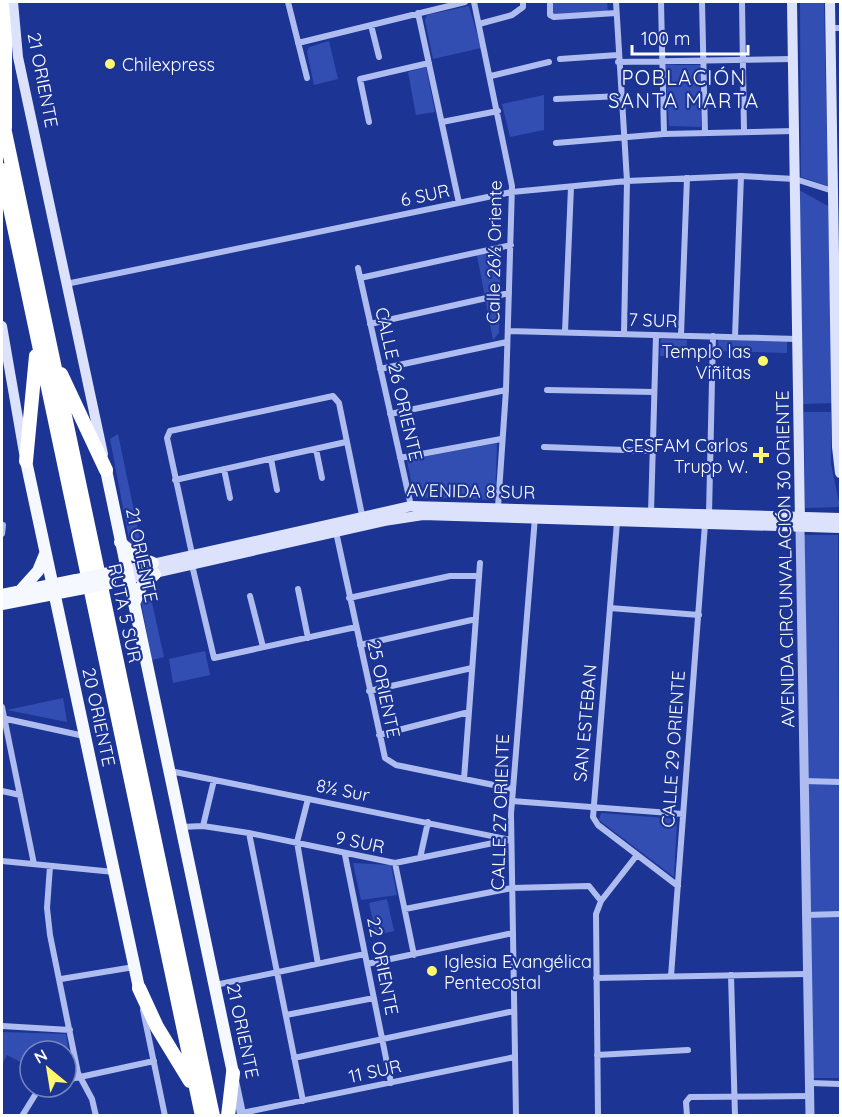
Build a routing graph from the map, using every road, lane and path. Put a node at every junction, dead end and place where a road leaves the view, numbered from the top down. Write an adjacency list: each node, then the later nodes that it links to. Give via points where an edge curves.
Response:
1 (13, 2): 59 (main road, 21 ORIENTE, via 18,57)
2 (288, 2): 19 (street)
3 (465, 2): 14 (street)
4 (474, 2): 16 (street, Calle 26½ Oriente)
5 (550, 2): 15 (street, via 552,17)
6 (616, 2): 15 (street)
7 (661, 2): 25 (street)
8 (702, 2): 26 (street)
9 (742, 2): 24 (street)
10 (792, 2): 22 (main road, AVENIDA CIRCUNVALACIÓN 30 ORIENTE)
11 (830, 2): 18 (main road)
12 (523, 4): 16 (street, via 515,14)
13 (2, 5): 42 (highway)
14 (418, 13): 17 (street); 28 (street)
15 (616, 14): 21 (street)
16 (480, 24): 29 (street, Calle 26½ Oriente)
17 (371, 25): 19 (street); 20 (street)
18 (835, 28): 31 (main road)
19 (298, 43): 30 (street)
20 (379, 57)
21 (618, 59): 23 (street); 25 (street); 32 (street)
22 (793, 59): 24 (street); 38 (main road, AVENIDA CIRCUNVALACIÓN 30 ORIENTE)
23 (560, 60)
24 (743, 60): 26 (street); 39 (street)
25 (662, 61): 26 (street); 41 (street)
26 (703, 61): 40 (street)
27 (549, 62): 29 (street)
28 (429, 63): 36 (street, via 361,79); 37 (street)
29 (491, 76): 34 (street, Calle 26½ Oriente)
30 (307, 78)
31 (836, 88): 45 (main road)
32 (621, 96): 33 (street); 43 (street)
33 (556, 99)
34 (498, 111): 37 (street); 52 (street, Calle 26½ Oriente)
35 (2, 118): 42 (highway, RUTA 5 SUR)
36 (369, 122)
37 (442, 122): 54 (street)
38 (794, 131): 39 (street); 49 (main road, AVENIDA CIRCUNVALACIÓN 30 ORIENTE)
39 (744, 132): 40 (street)
40 (705, 133): 41 (street)
41 (664, 134): 43 (street)
42 (5, 136): 73 (highway, RUTA 5 SUR)
43 (624, 136): 44 (street); 50 (street)
44 (556, 143)
45 (836, 146): 53 (main road)
46 (2, 170): 64 (highway, RUTA 5 SUR)
47 (741, 176): 48 (street, 6 SUR); 49 (street, 6 SUR); 71 (street)
48 (687, 178): 50 (street, 6 SUR); 69 (street)
49 (795, 179): 53 (street, 6 SUR); 72 (main road, AVENIDA CIRCUNVALACIÓN 30 ORIENTE)
50 (627, 181): 51 (street, 6 SUR); 67 (street)
51 (571, 187): 52 (street, 6 SUR); 66 (street)
52 (512, 192): 54 (street, 6 SUR); 55 (street, Calle 26½ Oriente)
53 (836, 199): 56 (main road)
54 (459, 203): 59 (street, 6 SUR)
55 (511, 245): 58 (street); 60 (street, Calle 26½ Oriente)
56 (837, 261): 61 (main road)
57 (358, 268): 58 (street, CALLE 26 ORIENTE)
58 (360, 278): 62 (street, CALLE 26 ORIENTE)
59 (66, 284): 90 (main road, 21 ORIENTE)
60 (509, 293): 62 (street); 65 (street, Calle 26½ Oriente)
61 (838, 320): 76 (main road)
62 (370, 324): 75 (street, CALLE 26 ORIENTE)
63 (2, 326): 88 (main road, 20 ORIENTE)
64 (36, 330): 88 (highway); 203 (highway, RUTA 5 SUR)
65 (508, 331): 66 (street, 7 SUR); 74 (street, Calle 26½ Oriente)
66 (565, 332): 67 (street, 7 SUR)
67 (624, 334): 68 (street, 7 SUR)
68 (656, 335): 69 (street, 7 SUR); 79 (street)
69 (681, 335): 70 (street, 7 SUR)
70 (713, 336): 71 (street, 7 SUR); 102 (street, CALLE 29 ORIENTE)
71 (735, 337): 72 (street, 7 SUR)
72 (798, 339): 104 (main road, AVENIDA CIRCUNVALACIÓN 30 ORIENTE)
73 (49, 342): 90 (highway); 210 (highway, RUTA 5 SUR)
74 (507, 342): 75 (street); 77 (street, Calle 26½ Oriente)
75 (380, 369): 80 (street, CALLE 26 ORIENTE)
76 (838, 374): 91 (main road)
77 (506, 390): 80 (street); 81 (street, Calle 26½ Oriente)
78 (547, 390): 79 (street)
79 (654, 392): 85 (street)
80 (390, 414): 86 (street, CALLE 26 ORIENTE)
81 (501, 438): 86 (street); 97 (street, Calle 26½ Oriente)
82 (346, 442): 84 (street); 93 (street, via 339,403 333,396 170,431 167,438); 99 (street)
83 (544, 447): 85 (street)
84 (316, 449): 87 (street); 92 (street)
85 (652, 451): 98 (street)
86 (400, 458): 96 (street, CALLE 26 ORIENTE)
87 (271, 459): 89 (street); 94 (street)
88 (26, 461): 110 (main road, 20 ORIENTE)
89 (224, 469): 93 (street); 95 (street)
90 (106, 470): 109 (main road, 21 ORIENTE)
91 (840, 473)
92 (322, 478)
93 (175, 480): 111 (street)
94 (277, 490)
95 (230, 498)
96 (411, 506): 97 (main road, AVENIDA 8 SUR); 99 (main road, AVENIDA 8 SUR)
97 (498, 507): 100 (main road, AVENIDA 8 SUR)
98 (651, 513): 100 (main road, AVENIDA 8 SUR); 102 (main road, AVENIDA 8 SUR)
99 (362, 515): 111 (main road, AVENIDA 8 SUR)
100 (535, 515): 103 (main road, AVENIDA 8 SUR); 107 (main road, AVENIDA 8 SUR, via 423,516 384,520); 143 (street, CALLE 27 ORIENTE)
101 (840, 518): 104 (main road, AVENIDA 8 SUR)
102 (707, 519): 103 (main road, AVENIDA 8 SUR); 104 (main road, AVENIDA 8 SUR); 125 (street, CALLE 29 ORIENTE)
103 (617, 522): 124 (street, SAN ESTEBAN)
104 (800, 522): 106 (main road, AVENIDA 8 SUR); 141 (street, AVENIDA CIRCUNVALACIÓN 30 ORIENTE)
105 (3, 525): 108 (street)
106 (840, 528)
107 (336, 532): 111 (main road, AVENIDA 8 SUR); 121 (street, 25 ORIENTE)
108 (2, 534)
109 (120, 542): 113 (main road); 114 (main road, 21 ORIENTE)
110 (45, 553): 116 (main road, 20 ORIENTE); 118 (main road, via 38,571)
111 (192, 559): 113 (main road, AVENIDA 8 SUR); 130 (street, via 213,657)
112 (480, 563): 115 (street)
113 (154, 568): 114 (main road, AVENIDA 8 SUR); 123 (main road)
114 (127, 574): 116 (main road, AVENIDA 8 SUR, bridge); 123 (main road, 21 ORIENTE)
115 (479, 576): 121 (street, via 450,576); 126 (street)
116 (53, 589): 118 (main road, AVENIDA 8 SUR); 122 (main road, AVENIDA 8 SUR); 137 (main road, 20 ORIENTE)
117 (298, 589): 128 (street)
118 (19, 592): 119 (main road, AVENIDA 8 SUR)
119 (2, 595)
120 (250, 596): 130 (street)
121 (350, 598): 127 (street, 25 ORIENTE)
122 (2, 604)
123 (134, 605): 138 (main road, 21 ORIENTE)
124 (610, 608): 125 (street); 148 (street, SAN ESTEBAN)
125 (699, 615): 149 (street, CALLE 29 ORIENTE)
126 (476, 619): 129 (street); 131 (street)
127 (356, 627): 128 (street); 129 (street, 25 ORIENTE)
128 (308, 638): 130 (street)
129 (360, 645): 132 (street, 25 ORIENTE)
130 (263, 647)
131 (472, 668): 132 (street); 134 (street)
132 (369, 691): 136 (street, 25 ORIENTE)
133 (2, 707): 135 (street)
134 (469, 712): 136 (street); 139 (street)
135 (3, 718): 137 (street); 145 (street)
136 (379, 735): 139 (street, 25 ORIENTE, via 384,755 393,764)
137 (85, 736): 163 (main road, 20 ORIENTE)
138 (170, 771): 140 (street, 8½ Sur); 152 (main road, 21 ORIENTE)
139 (464, 779): 143 (street, 25 ORIENTE)
140 (213, 780): 146 (street, 8½ Sur); 151 (street)
141 (804, 781): 142 (street); 169 (street, AVENIDA CIRCUNVALACIÓN 30 ORIENTE)
142 (840, 782)
143 (513, 789): 147 (street, CALLE 27 ORIENTE)
144 (2, 791): 145 (street)
145 (20, 795): 161 (street)
146 (308, 799): 150 (street, 8½ Sur); 155 (street)
147 (512, 801): 148 (street); 154 (street, CALLE 27 ORIENTE)
148 (594, 808): 149 (street); 157 (street, SAN ESTEBAN, via 596,823)
149 (683, 814): 164 (street, CALLE 29 ORIENTE)
150 (428, 822): 154 (street, 8½ Sur); 158 (street)
151 (203, 826): 152 (street, 9 SUR); 153 (street, 9 SUR)
152 (182, 827): 182 (main road, 21 ORIENTE)
153 (249, 833): 155 (street, 9 SUR); 176 (street)
154 (511, 840): 158 (street, 9 SUR); 165 (street, CALLE 27 ORIENTE)
155 (297, 842): 156 (street, 9 SUR); 173 (street)
156 (345, 855): 160 (street, 9 SUR); 171 (street, 22 ORIENTE)
157 (637, 855): 164 (street, SAN ESTEBAN); 166 (street)
158 (420, 858): 160 (street, 9 SUR)
159 (2, 861): 161 (street)
160 (395, 863): 167 (street)
161 (34, 864): 162 (street)
162 (50, 866): 163 (street); 181 (street, via 47,916)
163 (114, 872): 175 (main road, 20 ORIENTE)
164 (678, 886): 179 (street, CALLE 29 ORIENTE)
165 (512, 888): 166 (street, via 589,886); 167 (street); 170 (street, CALLE 27 ORIENTE)
166 (601, 901): 180 (street, via 596,914)
167 (405, 909): 172 (street)
168 (840, 914): 169 (street)
169 (806, 915): 177 (street, AVENIDA CIRCUNVALACIÓN 30 ORIENTE)
170 (513, 933): 172 (street); 185 (street, CALLE 27 ORIENTE)
171 (365, 954): 173 (street); 174 (street, 22 ORIENTE)
172 (414, 955): 174 (street)
173 (318, 964): 176 (street)
174 (367, 964): 184 (street, 22 ORIENTE)
175 (134, 967): 181 (street); 183 (main road, 20 ORIENTE)
176 (277, 972): 182 (street); 186 (street)
177 (807, 974): 178 (street); 198 (street, AVENIDA CIRCUNVALACIÓN 30 ORIENTE)
178 (731, 975): 179 (street); 201 (street)
179 (671, 976): 180 (street)
180 (596, 978): 191 (street)
181 (61, 980): 188 (street)
182 (215, 985): 195 (main road, 21 ORIENTE)
183 (139, 988): 194 (street, 20 ORIENTE); 203 (highway)
184 (374, 998): 186 (street); 189 (street, 22 ORIENTE)
185 (514, 1011): 189 (street); 193 (street, CALLE 27 ORIENTE)
186 (286, 1015): 192 (street)
187 (2, 1026): 188 (street)
188 (70, 1030): 196 (street)
189 (382, 1039): 192 (street); 197 (street, 22 ORIENTE)
190 (688, 1050): 191 (street)
191 (597, 1055): 212 (street)
192 (294, 1058): 204 (street)
193 (515, 1058): 197 (street, 11 SUR); 211 (street, CALLE 27 ORIENTE)
194 (154, 1061): 196 (street); 208 (street, 20 ORIENTE)
195 (233, 1072): 205 (highway)
196 (80, 1078): 207 (street)
197 (391, 1083): 204 (street, 11 SUR)
198 (810, 1083): 199 (street); 200 (street, AVENIDA CIRCUNVALACIÓN 30 ORIENTE)
199 (840, 1084)
200 (810, 1096): 201 (street); 215 (street, AVENIDA CIRCUNVALACIÓN 30 ORIENTE)
201 (734, 1097): 213 (street, via 687,1099); 214 (street)
202 (33, 1099): 206 (street)
203 (199, 1099): 209 (highway, RUTA 5 SUR)
204 (303, 1101): 205 (street, 11 SUR)
205 (237, 1115)
206 (22, 1116)
207 (96, 1116)
208 (165, 1116)
209 (202, 1116)
210 (213, 1116)
211 (516, 1116)
212 (598, 1116)
213 (687, 1116)
214 (735, 1116)
215 (810, 1116)

